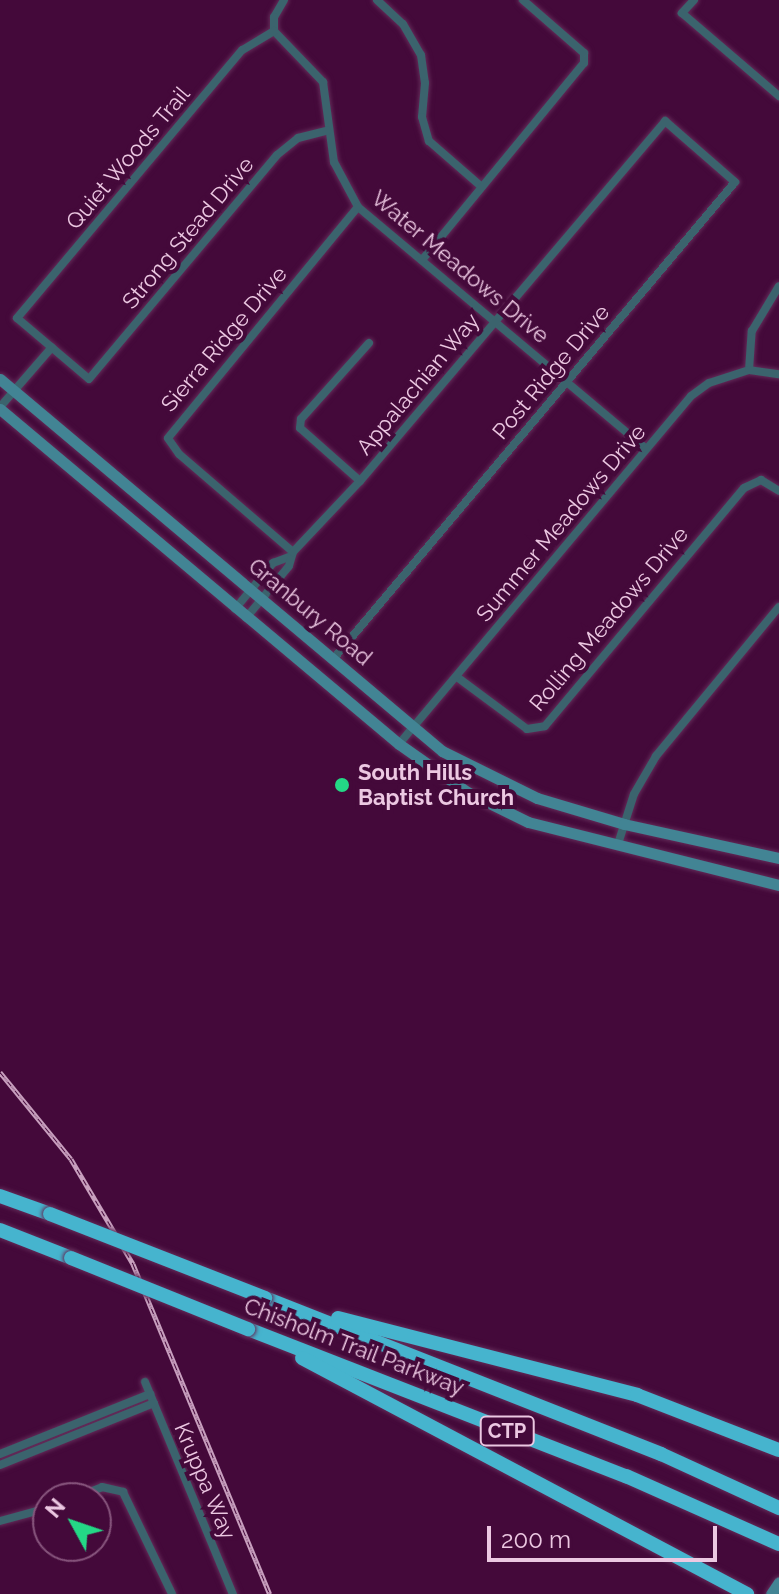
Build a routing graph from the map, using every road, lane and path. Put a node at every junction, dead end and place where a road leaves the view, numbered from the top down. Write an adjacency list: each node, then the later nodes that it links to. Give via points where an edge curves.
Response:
1 (284, 0): 5 (street, via 274,17)
2 (377, 0): 9 (street, via 403,24 421,55 425,134)
3 (523, 0): 9 (street, via 584,53 584,63)
4 (694, 0): 6 (street, via 682,13)
5 (274, 31): 8 (street, Water Meadows Drive, via 323,82); 15 (street, Quiet Woods Trail, via 242,50 17,318)
6 (779, 96)
7 (665, 121): 13 (street, Appalachian Way); 19 (street, Post Ridge Drive, via 735,182)
8 (327, 131): 10 (street, Water Meadows Drive, via 337,172); 15 (street, Strong Stead Drive, via 298,138 277,155 89,379)
9 (482, 187): 11 (street)
10 (358, 207): 11 (street, Water Meadows Drive); 25 (street, Sierra Ridge Drive, via 168,438 179,454)
11 (422, 260): 13 (street, Water Meadows Drive)
12 (779, 286): 16 (street, via 752,331)
13 (495, 320): 19 (street, Water Meadows Drive); 23 (street, Appalachian Way)
14 (369, 343): 23 (street, via 301,419 300,428)
15 (52, 347): 20 (street)
16 (749, 370): 17 (street, Summer Meadows Drive); 22 (street, Summer Meadows Drive, via 709,383 691,396)
17 (779, 374)
18 (0, 379): 20 (main road, Granbury Road)
19 (568, 381): 22 (street, Water Meadows Drive); 31 (street, Post Ridge Drive)
20 (14, 391): 21 (street); 26 (main road, Granbury Road)
21 (0, 408): 29 (main road, Granbury Road)
22 (645, 448): 32 (street, Summer Meadows Drive)
23 (360, 481): 25 (street, Appalachian Way)
24 (779, 491): 32 (street, Rolling Meadows Drive, via 761,480 744,488 545,726 527,729)
25 (291, 554): 26 (street, Appalachian Way, via 273,563); 27 (street, Appalachian Way, via 289,566)
26 (252, 589): 27 (main road, Granbury Road); 29 (street, Appalachian Way)
27 (264, 597): 30 (street, Appalachian Way); 31 (main road, Granbury Road)
28 (779, 607): 35 (street, via 656,756)
29 (235, 609): 30 (main road, Granbury Road)
30 (246, 618): 34 (main road, Granbury Road)
31 (335, 657): 33 (main road, Granbury Road)
32 (457, 677): 33 (street, Summer Meadows Drive)
33 (411, 728): 34 (street, Summer Meadows Drive); 35 (main road, Granbury Road, via 482,774 537,798)
34 (399, 744): 36 (main road, Granbury Road, via 494,807 528,822)
35 (624, 824): 36 (street); 37 (main road, Granbury Road)
36 (618, 844): 38 (main road, Granbury Road)
37 (779, 858)
38 (779, 885)
39 (0, 1196): 41 (highway, Chisholm Trail Parkway / CTP, bridge)
40 (0, 1230): 42 (highway, Chisholm Trail Parkway / CTP, bridge)
41 (265, 1298): 46 (highway, via 637,1395); 50 (highway, Chisholm Trail Parkway / CTP, via 661,1454)
42 (248, 1329): 53 (highway, Chisholm Trail Parkway / CTP); 57 (highway)
43 (145, 1382): 44 (street, Kruppa Way)
44 (150, 1394): 45 (street, Kruppa Way); 47 (street)
45 (154, 1403): 48 (street); 56 (street, Kruppa Way)
46 (779, 1450)
47 (0, 1454)
48 (0, 1465)
49 (112, 1488): 55 (street, via 128,1499)
50 (778, 1508)
51 (32, 1512): 52 (street)
52 (0, 1521)
53 (779, 1544)
54 (779, 1582): 58 (main road)
55 (172, 1594)
56 (233, 1594)
57 (747, 1594)
58 (771, 1594)

